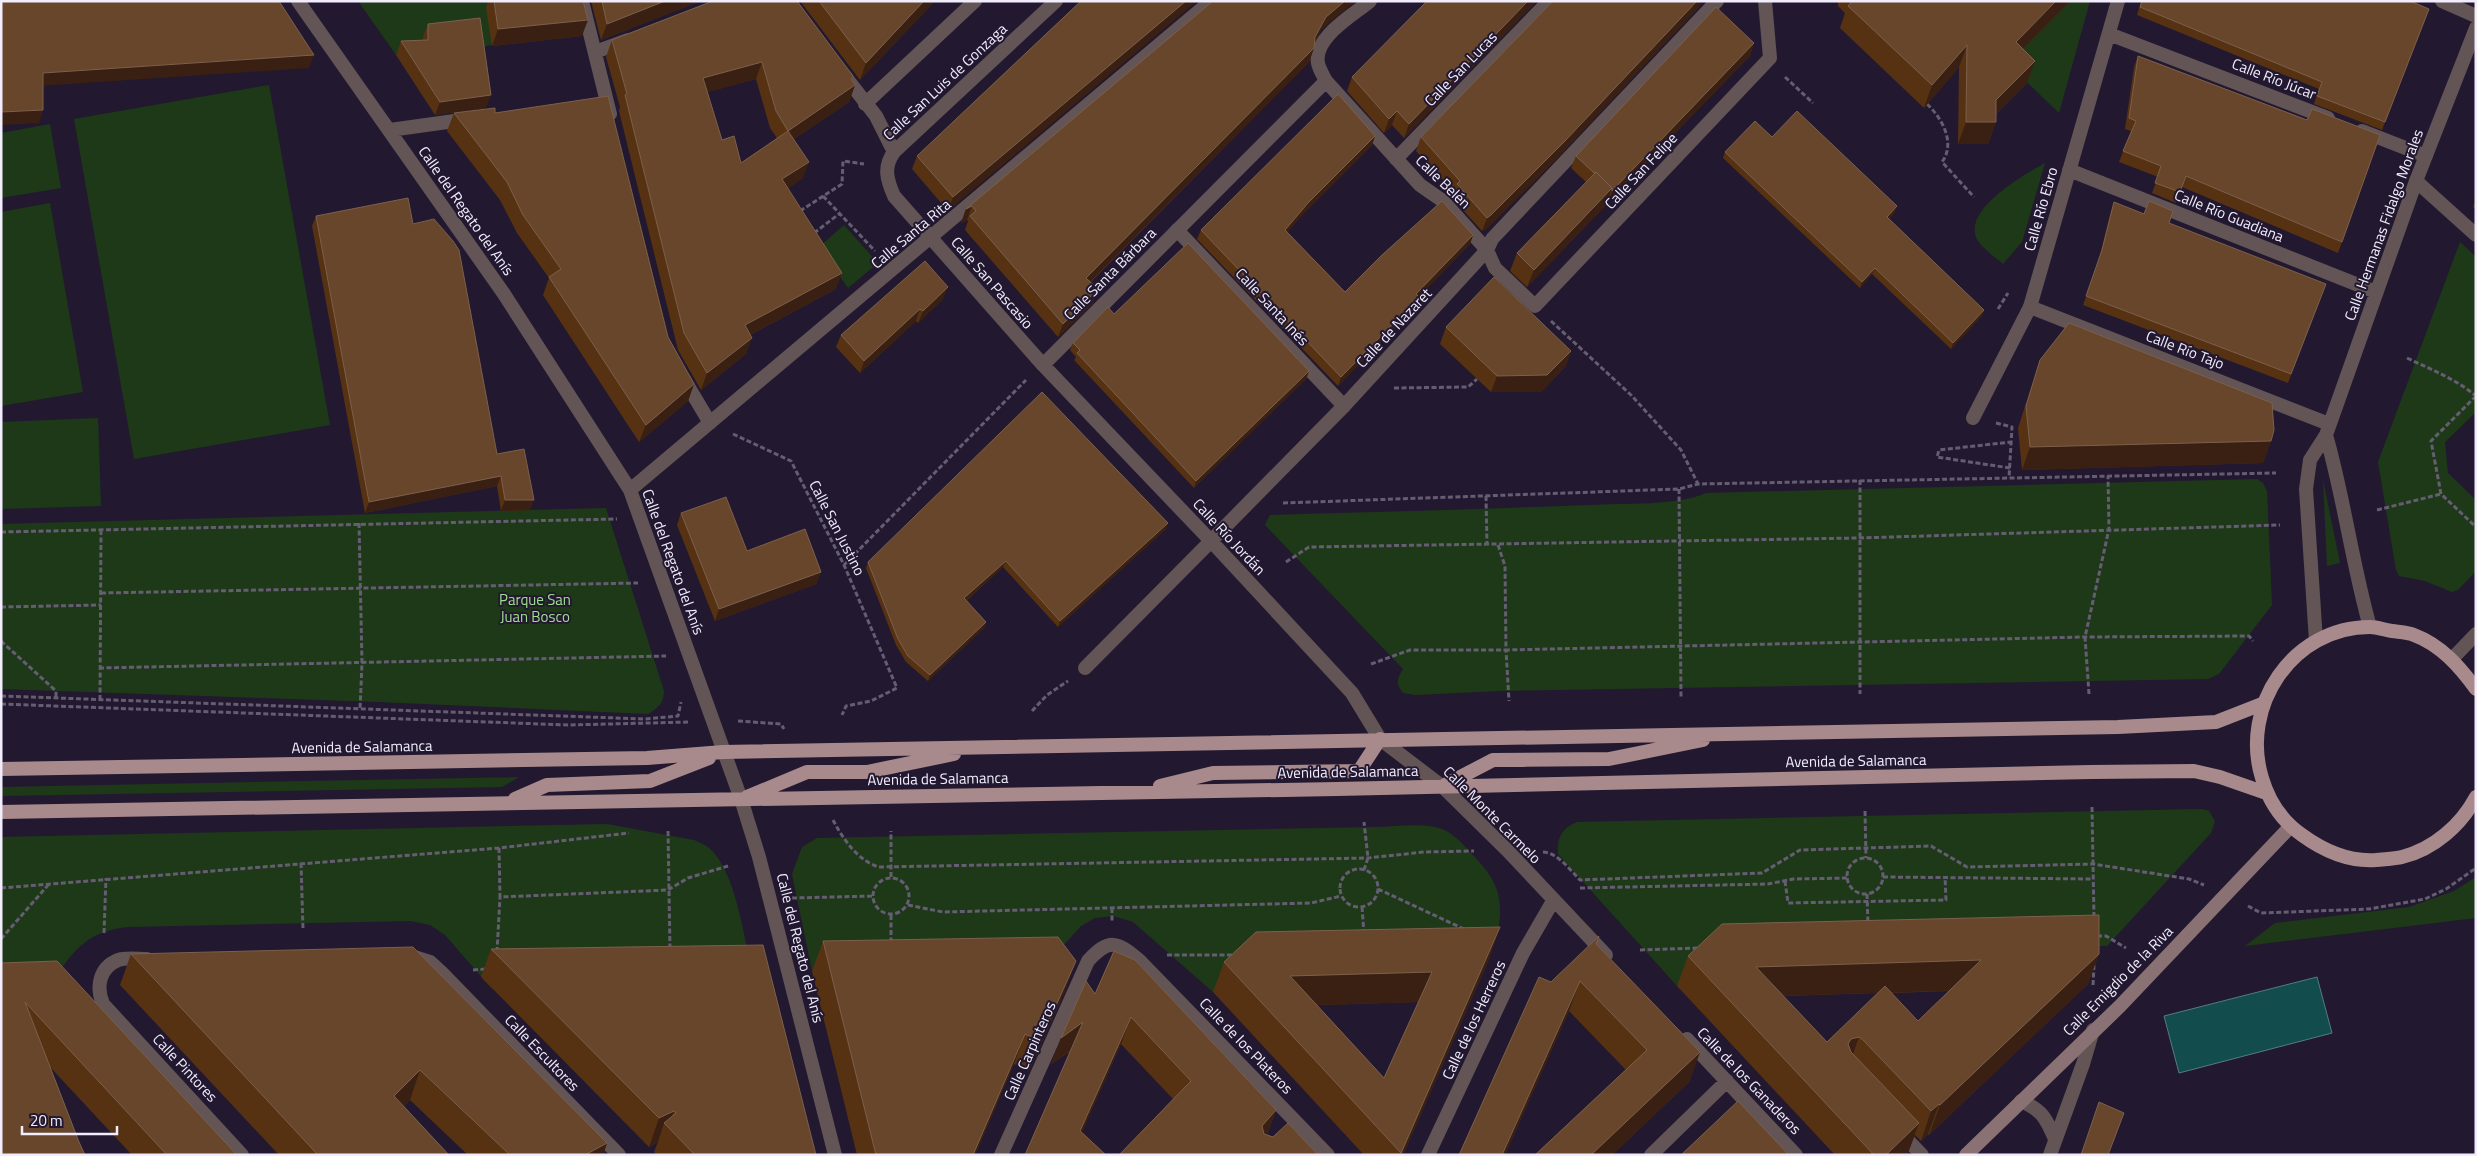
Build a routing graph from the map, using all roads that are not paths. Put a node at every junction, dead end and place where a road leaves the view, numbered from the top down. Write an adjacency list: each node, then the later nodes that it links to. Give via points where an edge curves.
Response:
1 (298, 1): 21 (street, Calle del Regato del Anís)
2 (582, 1): 16 (street)
3 (974, 1): 19 (street)
4 (1056, 1): 23 (street, Calle San Luis de Gonzaga)
5 (1211, 1): 31 (street, Calle Santa Rita)
6 (1370, 1): 18 (street, via 1319,46 1318,64)
7 (1549, 1): 25 (street, Calle San Lucas)
8 (1717, 1): 32 (street, Calle de Nazaret, via 1492,239)
9 (1765, 1): 34 (street, Calle San Felipe, via 1770,58)
10 (2118, 1): 14 (street, Calle Río Ebro)
11 (2442, 1): 12 (street)
12 (2476, 16)
13 (2476, 28): 24 (street, Calle Hermanas Fidalgo Morales)
14 (2110, 34): 24 (street, Calle Río Júcar); 26 (street, Calle Río Ebro)
15 (639, 35): 16 (street)
16 (595, 52): 22 (street, via 602,102)
17 (838, 68): 19 (street)
18 (1326, 81): 25 (street, Calle Belén); 29 (street, Calle Santa Bárbara)
19 (866, 104): 23 (street, via 876,116)
20 (478, 118): 21 (street)
21 (390, 130): 42 (street, Calle del Regato del Anís, via 504,294)
22 (614, 130)
23 (894, 152): 27 (street, Calle San Luis de Gonzaga)
24 (2426, 156): 28 (street, Calle Hermanas Fidalgo Morales)
25 (1396, 159): 32 (street, Calle Belén, via 1420,186 1443,201)
26 (2070, 170): 33 (street, Calle Río Guadiana); 35 (street, Calle Río Ebro)
27 (886, 171): 31 (street, Calle San Pascasio, via 894,196)
28 (2416, 181): 30 (street); 33 (street, Calle Hermanas Fidalgo Morales)
29 (1177, 230): 36 (street, Calle Santa Bárbara); 38 (street, Calle Santa Inés)
30 (2476, 235)
31 (931, 239): 36 (street, Calle San Pascasio); 40 (street, Calle Santa Rita)
32 (1488, 250): 34 (street, Calle Belén, via 1495,268); 38 (street, Calle de Nazaret)
33 (2376, 292): 41 (street, Calle Hermanas Fidalgo Morales)
34 (1536, 306)
35 (2030, 307): 39 (street, Calle Río Ebro); 41 (street, Calle Río Tajo)
36 (1043, 365): 43 (street, Calle Río Jordán)
37 (677, 366): 40 (street)
38 (1344, 406): 43 (street, Calle de Nazaret)
39 (1973, 418)
40 (710, 423): 42 (street, Calle Santa Rita)
41 (2328, 429): 44 (street, via 2355,572); 46 (street, Calle Hermanas Fidalgo Morales, via 2310,460 2306,489)
42 (630, 490): 54 (street, Calle del Regato del Anís)
43 (1211, 541): 48 (street, Calle de Nazaret); 52 (street, Calle Río Jordán, via 1352,693)
44 (2370, 627): 46 (main road, via 2342,631); 47 (main road, via 2414,635)
45 (2476, 634): 47 (street)
46 (2316, 641): 50 (main road, via 2283,668)
47 (2452, 659): 49 (main road)
48 (1085, 668)
49 (2476, 689)
50 (2262, 704): 51 (main road, Avenida de Salamanca, via 2216,722 2185,724); 58 (main road, via 2256,734 2257,764)
51 (1738, 733): 52 (main road, Avenida de Salamanca); 56 (main road, Avenida de Salamanca, via 1609,759 1493,760)
52 (1380, 739): 53 (main road, Avenida de Salamanca); 56 (street, Calle Monte Carmelo); 57 (main road, Avenida de Salamanca, via 1359,771 1213,773)
53 (989, 747): 54 (main road, Avenida de Salamanca); 60 (main road, Avenida de Salamanca, via 867,772 807,772)
54 (724, 752): 55 (main road, Avenida de Salamanca, via 647,758); 60 (street, Calle del Regato del Anís); 61 (main road, Avenida de Salamanca, via 650,781 547,785)
55 (1, 769)
56 (1442, 787): 57 (main road, Avenida de Salamanca); 58 (main road, Avenida de Salamanca, via 2194,771); 64 (street, Calle Monte Carmelo, via 1507,850)
57 (1135, 792): 60 (main road, Avenida de Salamanca)
58 (2266, 793): 63 (main road)
59 (2476, 797): 63 (main road, via 2468,813 2439,841 2402,857 2362,861 2323,850)
60 (742, 799): 61 (main road, Avenida de Salamanca); 79 (street, Calle del Regato del Anís)
61 (508, 802): 62 (main road, Avenida de Salamanca)
62 (1, 812)
63 (2290, 827): 70 (main road, Calle Emigdio de la Riva, via 2120,1006)
64 (1553, 901): 68 (street); 82 (street, Calle de los Herreros, via 1523,953)
65 (397, 955): 78 (street, Calle Escultores, via 417,956 430,962)
66 (159, 959): 77 (street, Calle Pintores, via 119,960 106,968 99,980 98,992 103,1004)
67 (1088, 961): 74 (street, Calle de los Plateros, via 1101,947 1113,944 1125,948); 80 (street, Calle Carpinteros)
68 (1615, 965)
69 (1675, 1027): 71 (street, Calle de los Ganaderos)
70 (2093, 1030): 72 (main road, Calle Emigdio de la Riva); 76 (street)
71 (1727, 1081): 83 (street); 84 (street, Calle de los Ganaderos)
72 (2021, 1101): 76 (street, via 2037,1108 2047,1120); 86 (main road, Calle Emigdio de la Riva)
73 (1887, 1118): 85 (street)
74 (1295, 1120): 75 (street); 81 (street, Calle de los Plateros)
75 (1282, 1133)
76 (2055, 1139): 87 (street)
77 (242, 1155)
78 (619, 1155)
79 (835, 1155)
80 (1001, 1155)
81 (1328, 1155)
82 (1428, 1155)
83 (1651, 1155)
84 (1796, 1155)
85 (1922, 1155)
86 (1966, 1155)
87 (2050, 1155)

